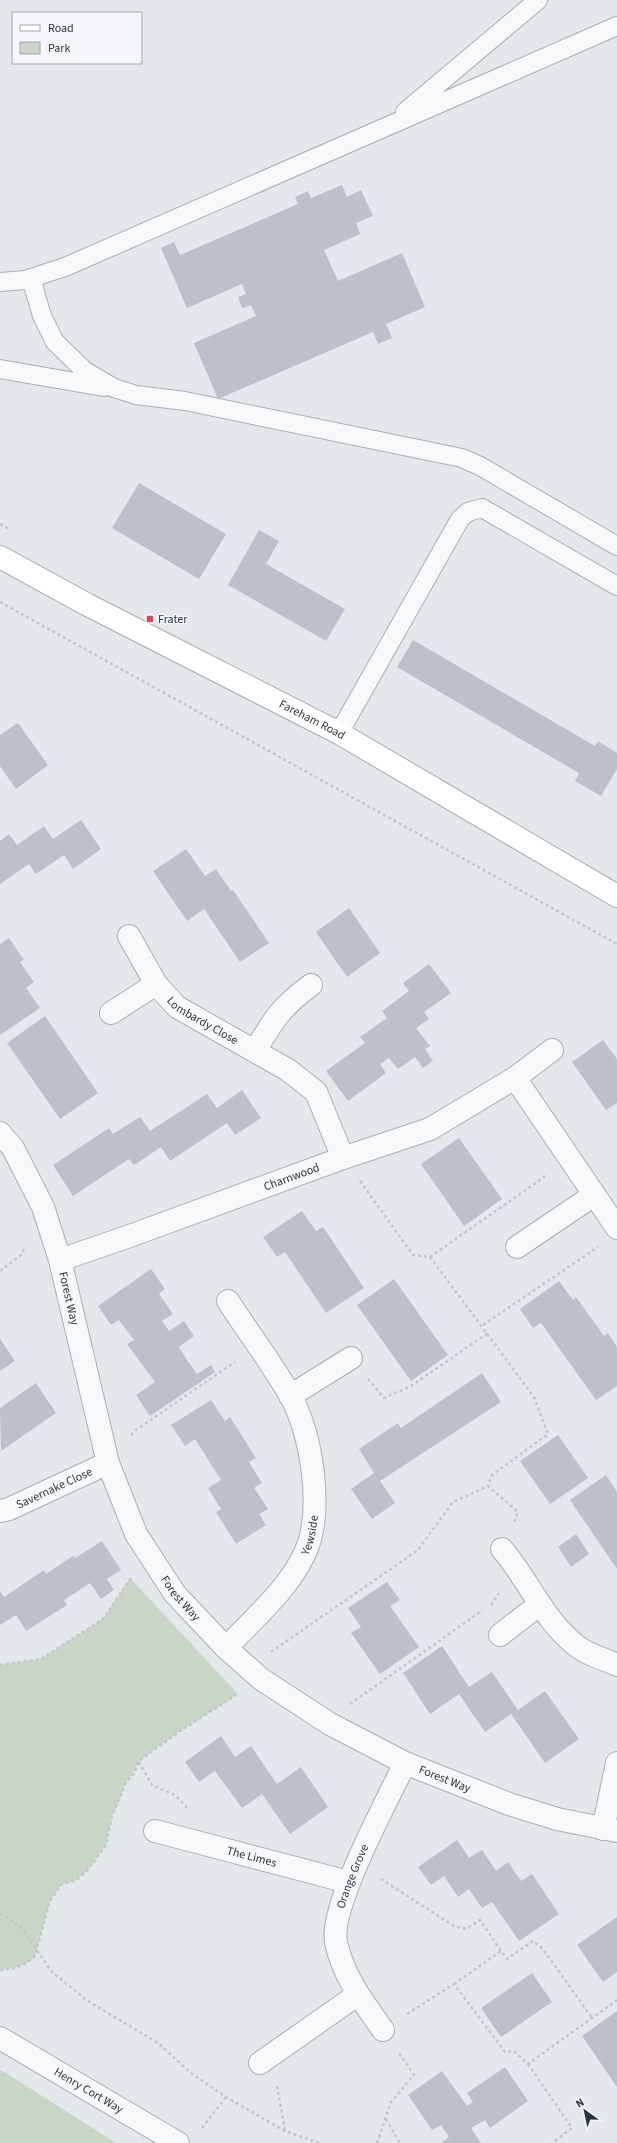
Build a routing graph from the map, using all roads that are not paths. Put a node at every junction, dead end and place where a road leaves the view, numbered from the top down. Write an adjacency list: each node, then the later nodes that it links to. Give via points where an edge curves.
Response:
1 (538, 0): 3 (lane, via 428,95)
2 (617, 26): 3 (lane)
3 (379, 131): 4 (lane, via 76,262)
4 (31, 278): 5 (lane); 7 (lane, via 42,316 56,342 81,368)
5 (0, 282)
6 (0, 369): 7 (lane)
7 (114, 388): 8 (lane, via 136,395 185,401 462,458)
8 (617, 546)
9 (0, 557): 11 (main road, Fareham Road)
10 (617, 586): 11 (lane, via 482,508 468,512 460,519)
11 (339, 734): 12 (main road, Fareham Road)
12 (617, 896)
13 (129, 936): 14 (street, Lombardy Close)
14 (156, 984): 16 (street); 18 (street, Lombardy Close, via 177,1006)
15 (311, 985): 18 (street, via 290,1000 276,1015)
16 (111, 1013)
17 (552, 1050): 19 (street, Charnwood)
18 (255, 1051): 21 (street, Lombardy Close, via 288,1070 316,1092)
19 (514, 1078): 21 (street, Charnwood, via 430,1129); 22 (street)
20 (0, 1133): 25 (street, Forest Way, via 13,1148 43,1207)
21 (343, 1158): 25 (street, Charnwood, via 127,1238)
22 (594, 1195): 23 (street); 24 (street)
23 (611, 1235)
24 (517, 1247)
25 (60, 1260): 29 (street, Forest Way)
26 (228, 1301): 28 (street, Yewside)
27 (351, 1358): 28 (street)
28 (290, 1396): 34 (street, Yewside, via 302,1426 314,1476 314,1525 305,1553 281,1590)
29 (108, 1463): 30 (street, Savernake Close); 34 (street, Forest Way, via 136,1534 175,1594)
30 (0, 1511)
31 (502, 1549): 32 (street, via 517,1566)
32 (540, 1604): 33 (street); 35 (street, via 549,1621 578,1648)
33 (500, 1635)
34 (226, 1648): 36 (street, Forest Way, via 260,1679 330,1724)
35 (617, 1665)
36 (405, 1763): 38 (street, Forest Way, via 509,1804 557,1819); 40 (street, Orange Grove)
37 (617, 1763): 38 (street)
38 (610, 1830)
39 (155, 1831): 40 (street, The Limes)
40 (353, 1873): 41 (street, Orange Grove, via 339,1910 336,1940 344,1971)
41 (357, 1995): 42 (street, Orange Grove); 44 (street)
42 (382, 2030)
43 (0, 2038): 45 (street, Henry Cort Way)
44 (260, 2063)
45 (178, 2143)

